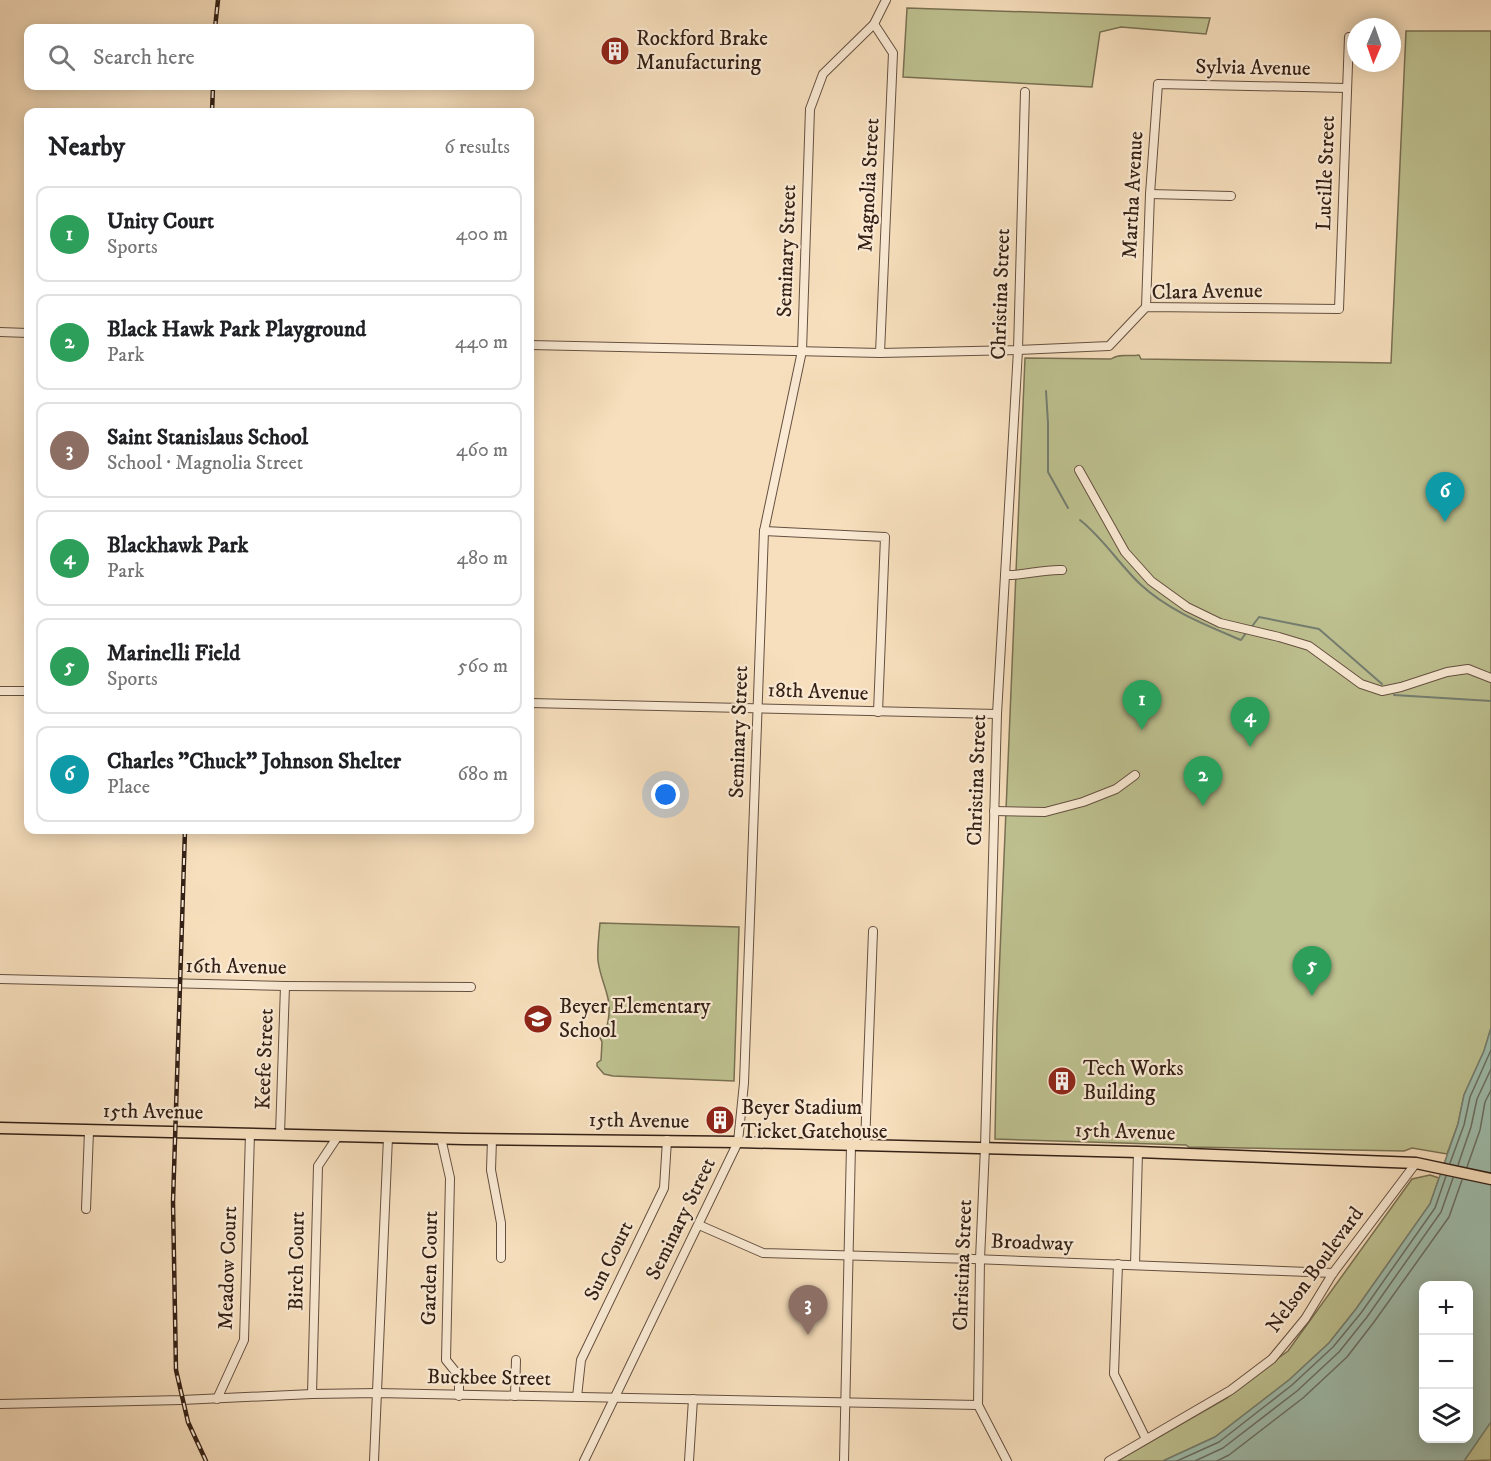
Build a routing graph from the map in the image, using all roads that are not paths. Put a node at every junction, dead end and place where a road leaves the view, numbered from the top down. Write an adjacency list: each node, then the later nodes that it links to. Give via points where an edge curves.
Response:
1 (886, 0): 2 (street, Seminary Street)
2 (874, 24): 14 (street, Seminary Street, via 823,74 810,109); 16 (street, Magnolia Street, via 893,53)
3 (1348, 72): 5 (street, Lucille Street)
4 (1158, 84): 5 (street, Sylvia Avenue); 7 (street, Martha Avenue)
5 (1347, 88): 10 (street, Lucille Street)
6 (1025, 93): 15 (street, Christina Street)
7 (1150, 194): 8 (street); 9 (street, Martha Avenue)
8 (1231, 196)
9 (1146, 308): 10 (street, Clara Avenue); 15 (street, Clara Avenue, via 1109,346)
10 (1339, 309)
11 (0, 332): 12 (street)
12 (24, 333)
13 (534, 345): 14 (street, Clara Avenue)
14 (802, 351): 16 (street, Clara Avenue); 18 (street, Seminary Street)
15 (1017, 351): 16 (street, Clara Avenue); 20 (street, Christina Street)
16 (880, 353)
17 (1079, 470): 21 (street, via 1125,552 1151,581 1188,607 1220,623 1309,646 1362,684 1382,691 1458,670 1468,669)
18 (764, 531): 25 (street, Seminary Street); 26 (street, via 885,537)
19 (1062, 570): 20 (street)
20 (1005, 575): 27 (street, Christina Street)
21 (1491, 678)
22 (0, 691): 23 (street)
23 (24, 691)
24 (534, 703): 25 (street, 18th Avenue)
25 (758, 709): 26 (street, 18th Avenue); 43 (street, Seminary Street, via 744,1083)
26 (878, 712): 27 (street, 18th Avenue)
27 (997, 714): 29 (street, Christina Street)
28 (1135, 775): 29 (street, via 1116,789 1045,812)
29 (994, 811): 46 (street, Christina Street)
30 (873, 931): 45 (street)
31 (0, 979): 32 (street, 16th Avenue)
32 (285, 986): 33 (street, 16th Avenue); 37 (street, Keefe Street)
33 (471, 987)
34 (0, 1128): 35 (main road, 15th Avenue)
35 (89, 1131): 36 (main road, 15th Avenue); 50 (street)
36 (250, 1133): 37 (main road, 15th Avenue); 64 (street, Meadow Court, via 244,1340)
37 (280, 1134): 38 (main road, 15th Avenue)
38 (338, 1136): 39 (main road, 15th Avenue); 60 (street, Birch Court, via 318,1166)
39 (388, 1137): 40 (main road, 15th Avenue); 59 (street)
40 (441, 1138): 41 (main road, 15th Avenue); 61 (street, Garden Court, via 450,1178 446,1360 459,1376)
41 (492, 1139): 42 (main road, 15th Avenue); 53 (street, via 491,1170 501,1223)
42 (668, 1140): 43 (main road, 15th Avenue); 63 (street, Sun Court, via 664,1188 581,1360)
43 (738, 1142): 44 (main road, 15th Avenue); 51 (street, Seminary Street)
44 (851, 1145): 45 (main road, 15th Avenue); 52 (street)
45 (865, 1145): 46 (main road, 15th Avenue)
46 (985, 1147): 47 (main road, 15th Avenue); 54 (street, Christina Street)
47 (1138, 1152): 48 (main road, 15th Avenue); 56 (street)
48 (1416, 1162): 49 (main road, 15th Avenue); 57 (street, Nelson Boulevard)
49 (1491, 1179)
50 (86, 1209)
51 (699, 1225): 52 (street, Broadway, via 763,1253); 65 (street, Seminary Street)
52 (848, 1256): 54 (street, Broadway); 67 (street)
53 (501, 1258)
54 (980, 1259): 55 (street, Broadway); 69 (street, Christina Street)
55 (1118, 1264): 56 (street, Broadway); 70 (street, via 1114,1374)
56 (1135, 1264): 57 (street, Broadway)
57 (1333, 1273): 70 (street, Nelson Boulevard, via 1305,1319 1272,1359 1231,1390)
58 (516, 1360): 62 (street)
59 (377, 1393): 60 (street, Buckbee Street); 61 (street, Buckbee Street); 71 (street)
60 (312, 1394): 64 (street, Buckbee Street)
61 (459, 1396): 62 (street, Buckbee Street)
62 (515, 1396): 63 (street, Buckbee Street)
63 (578, 1397): 65 (street, Buckbee Street)
64 (217, 1399): 68 (street, Buckbee Street)
65 (612, 1399): 66 (street, Buckbee Street); 72 (street, Seminary Street)
66 (693, 1399): 67 (street, Buckbee Street); 73 (street)
67 (845, 1403): 69 (street, Buckbee Street); 74 (street)
68 (0, 1404)
69 (978, 1406): 75 (street, Christina Street)
70 (1146, 1439): 76 (street, Nelson Boulevard)
71 (374, 1461)
72 (584, 1461)
73 (689, 1461)
74 (844, 1461)
75 (1007, 1461)
76 (1109, 1461)

